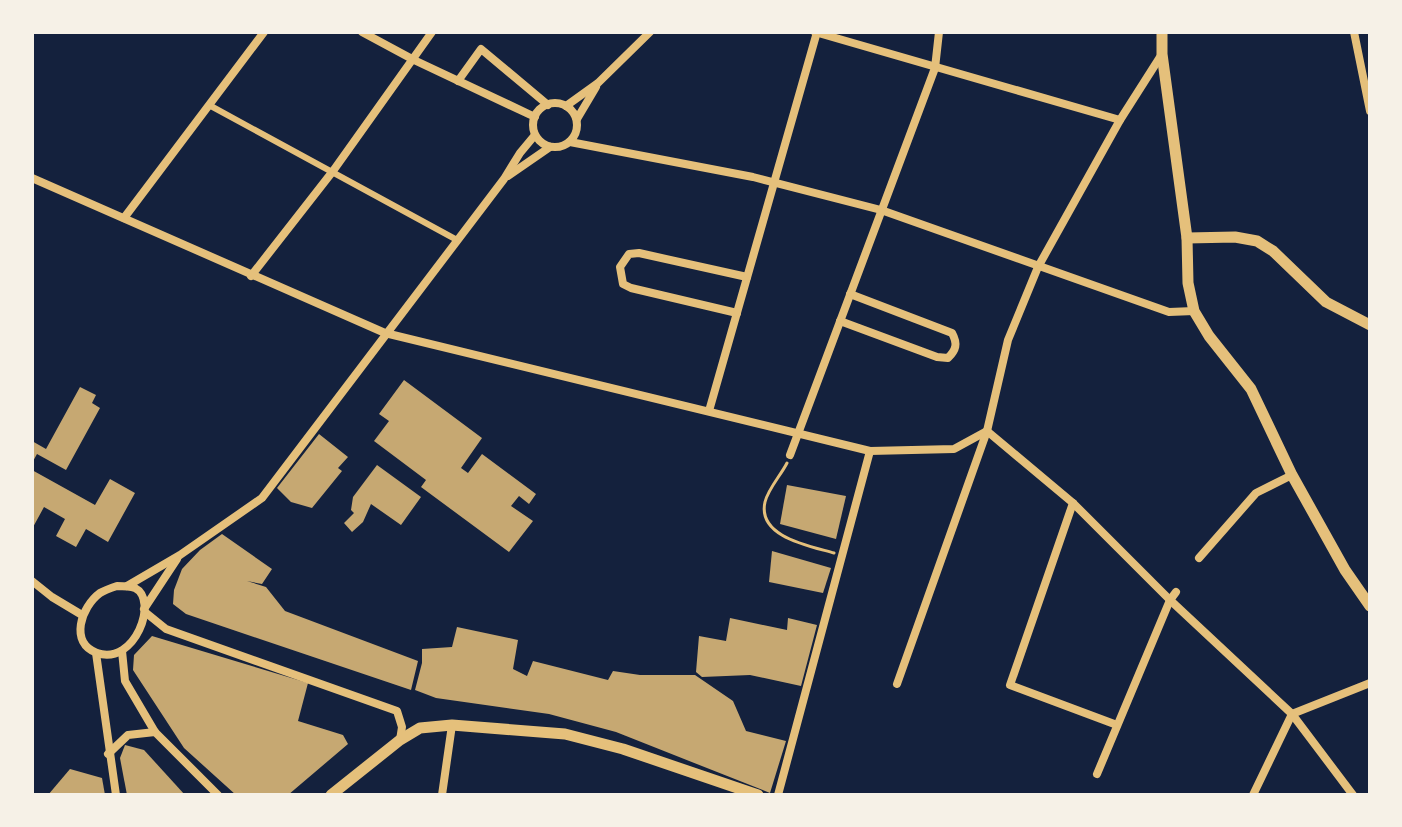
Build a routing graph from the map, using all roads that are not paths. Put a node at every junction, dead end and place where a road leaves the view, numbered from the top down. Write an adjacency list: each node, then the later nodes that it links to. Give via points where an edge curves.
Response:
1 (264, 32): 14 (street)
2 (362, 32): 10 (street)
3 (432, 32): 10 (street)
4 (650, 32): 13 (street)
5 (816, 32): 11 (street); 28 (street)
6 (939, 32): 11 (street)
7 (1162, 32): 9 (street)
8 (1354, 32): 17 (street)
9 (1162, 54): 19 (street); 31 (street)
10 (414, 60): 12 (street); 25 (street)
11 (935, 68): 19 (street); 29 (street)
12 (458, 81): 15 (street, via 481,49); 18 (street)
13 (598, 83): 16 (street); 20 (street)
14 (209, 105): 25 (street); 30 (street)
15 (548, 105): 16 (street); 18 (street)
16 (566, 106): 20 (street)
17 (1370, 111)
18 (535, 117): 21 (street)
19 (1120, 120): 33 (street)
20 (577, 122): 22 (street); 24 (street, via 585,136)
21 (535, 135): 23 (street); 27 (street)
22 (570, 142): 23 (street); 24 (street)
23 (550, 147): 27 (street)
24 (608, 148): 28 (street)
25 (333, 171): 32 (street); 34 (street)
26 (32, 178): 30 (street)
27 (504, 179): 32 (street)
28 (774, 183): 29 (street); 35 (street)
29 (881, 210): 33 (street); 36 (street)
30 (124, 218): 34 (street)
31 (1187, 238): 37 (street); 40 (street, via 1257,241 1326,302)
32 (457, 240): 41 (street)
33 (1038, 267): 37 (street, via 1169,312); 43 (street, via 1008,340)
34 (251, 276): 41 (street)
35 (747, 277): 38 (street); 38 (street, via 639,253 629,254 620,267 623,284 631,288)
36 (850, 294): 39 (street); 39 (street, via 952,333 955,350 948,358 937,357)
37 (1194, 311): 47 (street, via 1251,389)
38 (737, 313): 42 (street)
39 (840, 321): 44 (street)
40 (1370, 325)
41 (385, 333): 42 (street); 49 (street, via 262,498)
42 (709, 411): 44 (street)
43 (987, 431): 45 (street, via 954,449); 48 (street); 61 (street)
44 (798, 433): 45 (street); 46 (street)
45 (870, 451): 75 (street)
46 (790, 455)
47 (1292, 475): 50 (street, via 1256,493); 55 (street)
48 (1073, 503): 54 (street); 64 (street, via 1010,685)
49 (180, 555): 52 (street); 56 (street)
50 (1199, 558)
51 (32, 581): 57 (street)
52 (127, 586): 56 (street, via 141,593); 57 (street, via 99,594)
53 (1176, 592): 54 (street)
54 (1170, 600): 62 (street); 64 (street)
55 (1370, 606)
56 (145, 611): 58 (street, via 138,635); 66 (street, via 166,629 397,711)
57 (82, 615): 59 (street, via 81,637)
58 (122, 651): 59 (street); 65 (street, via 125,681)
59 (96, 653): 67 (street)
60 (1370, 683): 62 (street)
61 (897, 684)
62 (1292, 714): 76 (street); 77 (street)
63 (452, 725): 66 (street, via 420,728); 69 (street, via 565,734 623,749); 73 (street)
64 (1117, 725): 68 (street)
65 (155, 732): 67 (street, via 128,735); 71 (street)
66 (400, 740): 72 (street)
67 (108, 754): 70 (street)
68 (1097, 774)
69 (740, 792): 74 (street)
70 (116, 795)
71 (218, 795)
72 (331, 795)
73 (442, 795)
74 (758, 795)
75 (778, 795)
76 (1253, 795)
77 (1353, 795)

